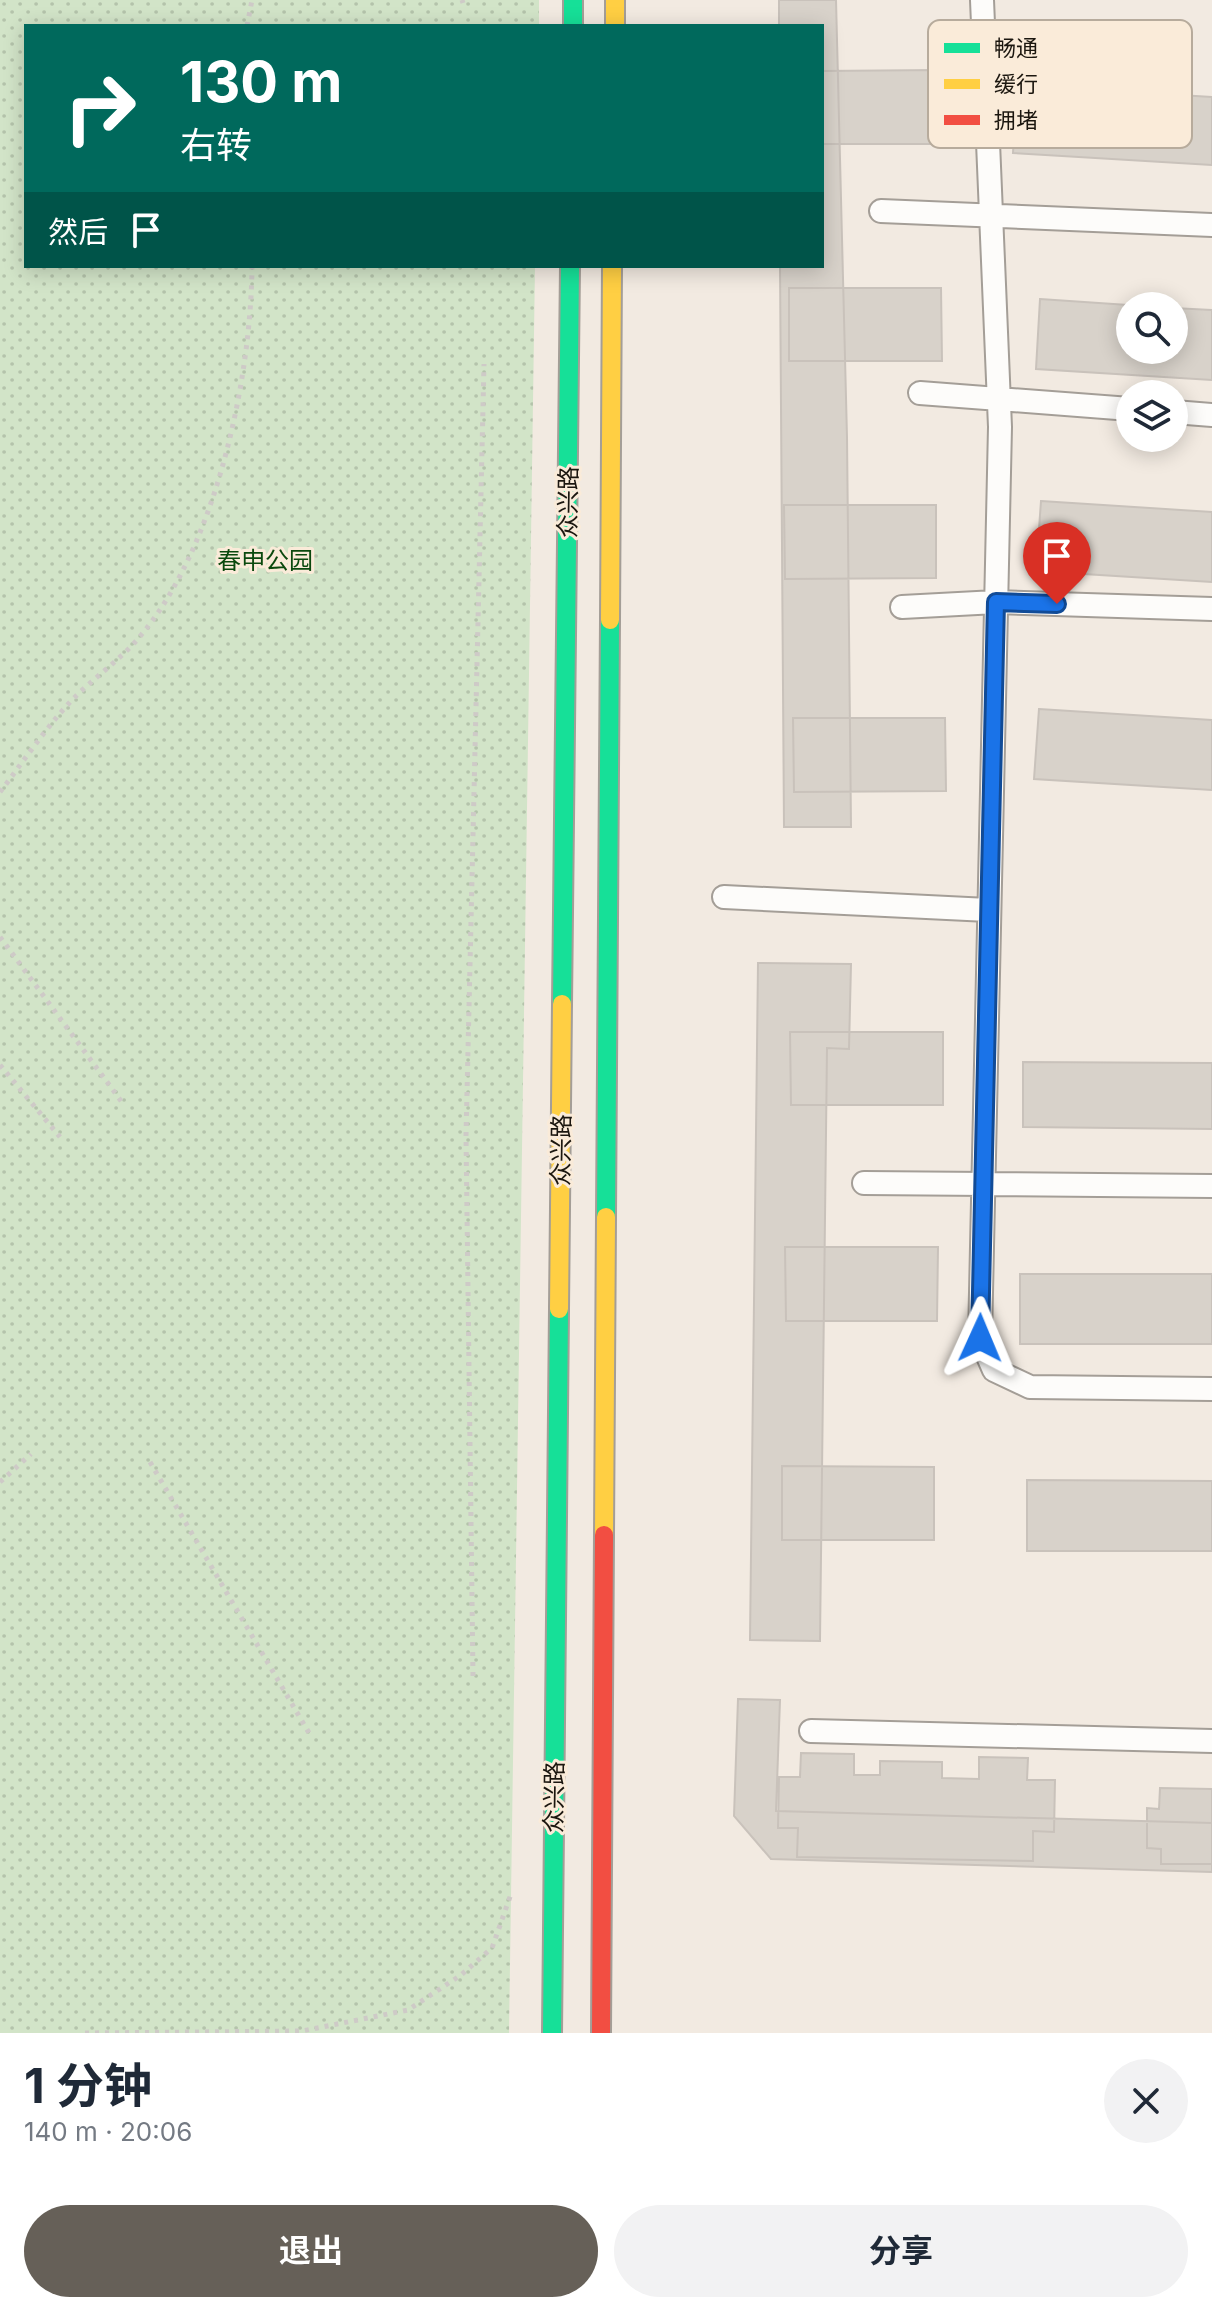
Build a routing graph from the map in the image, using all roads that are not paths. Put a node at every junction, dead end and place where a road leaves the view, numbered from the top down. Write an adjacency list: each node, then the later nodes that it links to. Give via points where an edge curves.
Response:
1 (573, 0): 5 (street)
2 (615, 0): 6 (street)
3 (982, 0): 4 (lane)
4 (983, 20)
5 (573, 24)
6 (615, 24)
7 (988, 148): 16 (lane, via 1000,427)
8 (881, 211): 9 (lane)
9 (1212, 225)
10 (570, 268): 27 (street, 众兴路)
11 (612, 268): 28 (street, 众兴路)
12 (920, 393): 13 (lane)
13 (1116, 408)
14 (1188, 413): 15 (lane)
15 (1212, 415)
16 (996, 602): 17 (lane); 18 (lane); 20 (lane)
17 (902, 607)
18 (1212, 609)
19 (724, 897): 20 (lane)
20 (988, 910): 22 (lane)
21 (864, 1183): 22 (lane)
22 (982, 1184): 23 (lane); 24 (lane, via 980,1338 994,1370 1030,1387)
23 (1212, 1186)
24 (1212, 1389)
25 (811, 1731): 26 (lane)
26 (1212, 1741)
27 (552, 2033)
28 (601, 2033)

